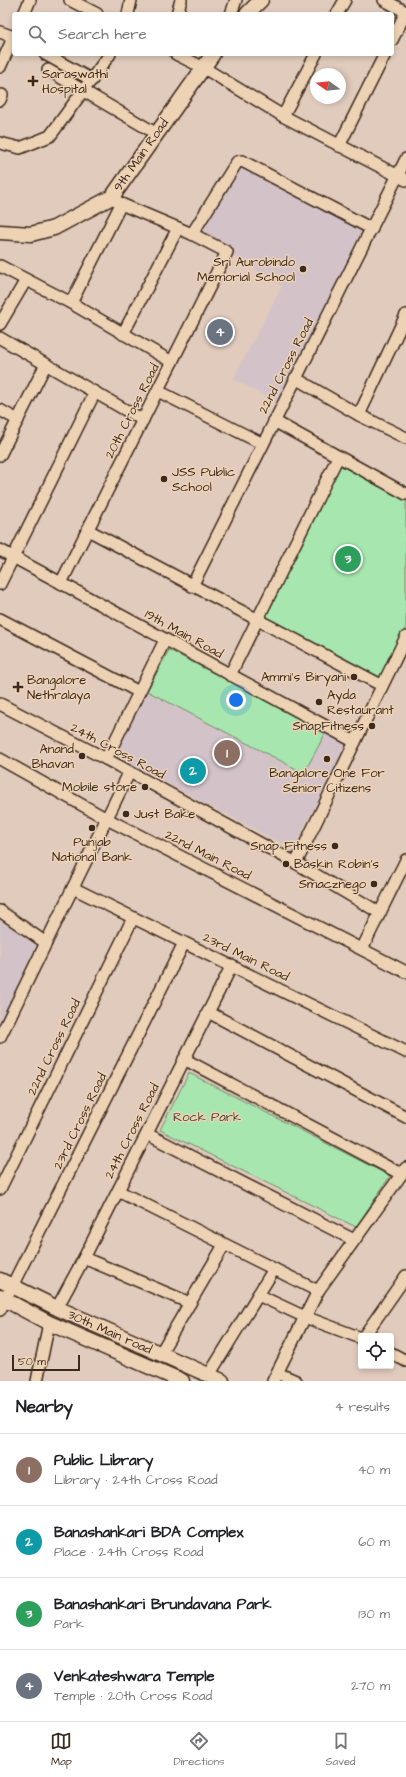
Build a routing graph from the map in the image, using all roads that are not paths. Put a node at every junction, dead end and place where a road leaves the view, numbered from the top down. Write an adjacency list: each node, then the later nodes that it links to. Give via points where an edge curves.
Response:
1 (30, 0): 8 (street)
2 (70, 0): 9 (street)
3 (131, 0): 10 (street)
4 (181, 0): 11 (street)
5 (236, 0): 12 (street)
6 (345, 0): 13 (street)
7 (384, 0): 14 (street)
8 (25, 12)
9 (93, 12)
10 (128, 12)
11 (178, 12)
12 (232, 12)
13 (338, 12)
14 (406, 12): 17 (street)
15 (0, 32): 16 (street)
16 (12, 35)
17 (394, 36)
18 (12, 40): 25 (street)
19 (49, 56): 28 (street)
20 (109, 56): 28 (street)
21 (180, 56): 26 (street)
22 (212, 56): 26 (main road, 9th Main Road)
23 (315, 56): 30 (street)
24 (384, 56): 33 (street)
25 (0, 67)
26 (204, 68): 30 (street); 31 (main road, 9th Main Road)
27 (48, 70): 29 (street)
28 (92, 80): 29 (street)
29 (84, 91): 31 (street); 32 (street, via 50,136 20,148)
30 (283, 116): 33 (street)
31 (157, 134): 36 (main road, 9th Main Road)
32 (0, 143)
33 (339, 146): 35 (street)
34 (406, 159): 35 (street, 22nd Cross Road)
35 (402, 178): 38 (street, 22nd Cross Road)
36 (116, 201): 37 (street); 39 (main road, 9th Main Road, via 54,228 31,234); 43 (street)
37 (178, 228): 40 (street); 46 (street)
38 (372, 229): 40 (street, via 242,161 237,162); 50 (street, 22nd Cross Road)
39 (0, 232)
40 (192, 234): 48 (street, 20th Cross Road, via 227,252)
41 (0, 266): 42 (street)
42 (26, 280): 43 (street); 45 (street)
43 (71, 303): 46 (street)
44 (406, 315): 54 (street)
45 (0, 324)
46 (123, 334): 48 (street)
47 (0, 338): 49 (street)
48 (172, 362): 51 (street, 20th Cross Road)
49 (46, 364): 52 (street); 55 (street)
50 (295, 378): 54 (street); 57 (street, 22nd Cross Road)
51 (158, 391): 56 (street, 20th Cross Road); 59 (street)
52 (95, 392): 56 (street); 65 (street)
53 (0, 410): 55 (street)
54 (359, 415): 58 (street)
55 (18, 420): 60 (street)
56 (143, 420): 63 (street, 20th Cross Road)
57 (274, 421): 59 (street, 22nd Cross Road); 61 (street)
58 (406, 438)
59 (263, 444): 68 (street, 22nd Cross Road)
60 (0, 455)
61 (338, 457): 62 (street); 70 (street)
62 (406, 494)
63 (88, 530): 66 (street, 20th Cross Road); 68 (street)
64 (0, 550): 65 (street, 19th Main Road)
65 (13, 556): 66 (street, 19th Main Road); 67 (street)
66 (61, 583): 72 (street, 19th Main Road)
67 (0, 584)
68 (192, 586): 70 (street)
69 (0, 619): 75 (street)
70 (258, 619): 73 (street); 74 (street)
71 (406, 637): 74 (street)
72 (165, 640): 73 (street, 19th Main Road); 75 (street)
73 (230, 675): 77 (street, 19th Main Road)
74 (382, 684): 77 (street)
75 (139, 692): 79 (street)
76 (0, 704): 79 (street, 24th Cross Road)
77 (355, 742): 83 (street)
78 (0, 759): 81 (street, 22nd Main Road)
79 (106, 759): 80 (street, 24th Cross Road)
80 (129, 772): 81 (street); 83 (street, 24th Cross Road)
81 (107, 819): 84 (street); 90 (street, 22nd Main Road)
82 (406, 860): 86 (street)
83 (296, 863): 86 (street, 24th Cross Road)
84 (73, 888): 87 (street, 23rd Main Road); 88 (street)
85 (0, 911): 88 (street)
86 (380, 913): 90 (street)
87 (133, 918): 89 (street, 23rd Main Road); 100 (street, 22nd Cross Road)
88 (46, 943): 94 (street)
89 (184, 943): 91 (street, 23rd Main Road); 107 (street, 23rd Cross Road, via 29,1256)
90 (362, 949): 92 (street, 22nd Main Road)
91 (232, 965): 93 (street, 24th Cross Road); 95 (street, 23rd Main Road)
92 (406, 972)
93 (208, 1012): 96 (street, 24th Cross Road); 97 (street)
94 (0, 1037)
95 (406, 1052)
96 (184, 1059): 98 (street, 24th Cross Road); 99 (street)
97 (406, 1117)
98 (146, 1134): 101 (street, 24th Cross Road); 102 (street)
99 (404, 1171): 102 (street)
100 (0, 1189)
101 (118, 1191): 103 (street); 104 (street, 24th Cross Road)
102 (354, 1240): 108 (street)
103 (224, 1245): 105 (street); 111 (street)
104 (84, 1258): 111 (street); 112 (street, 24th Cross Road)
105 (274, 1269): 108 (street); 109 (street)
106 (406, 1276): 115 (street)
107 (6, 1284): 110 (street, 23rd Cross Road); 112 (main road, 30th Main road)
108 (318, 1291): 113 (street)
109 (258, 1295): 113 (street); 121 (street)
110 (1, 1302): 114 (main road, 30th Main road)
111 (190, 1303): 117 (street)
112 (57, 1308): 117 (main road, 30th Main road)
113 (305, 1317): 116 (street); 120 (street)
114 (49, 1323): 122 (street); 123 (main road, 30th Main road)
115 (366, 1333)
116 (358, 1337)
117 (160, 1354): 121 (main road, 30th Main road)
118 (394, 1355): 119 (street)
119 (406, 1361)
120 (275, 1377): 124 (street)
121 (216, 1378)
122 (37, 1381)
123 (182, 1381)
124 (296, 1381)

